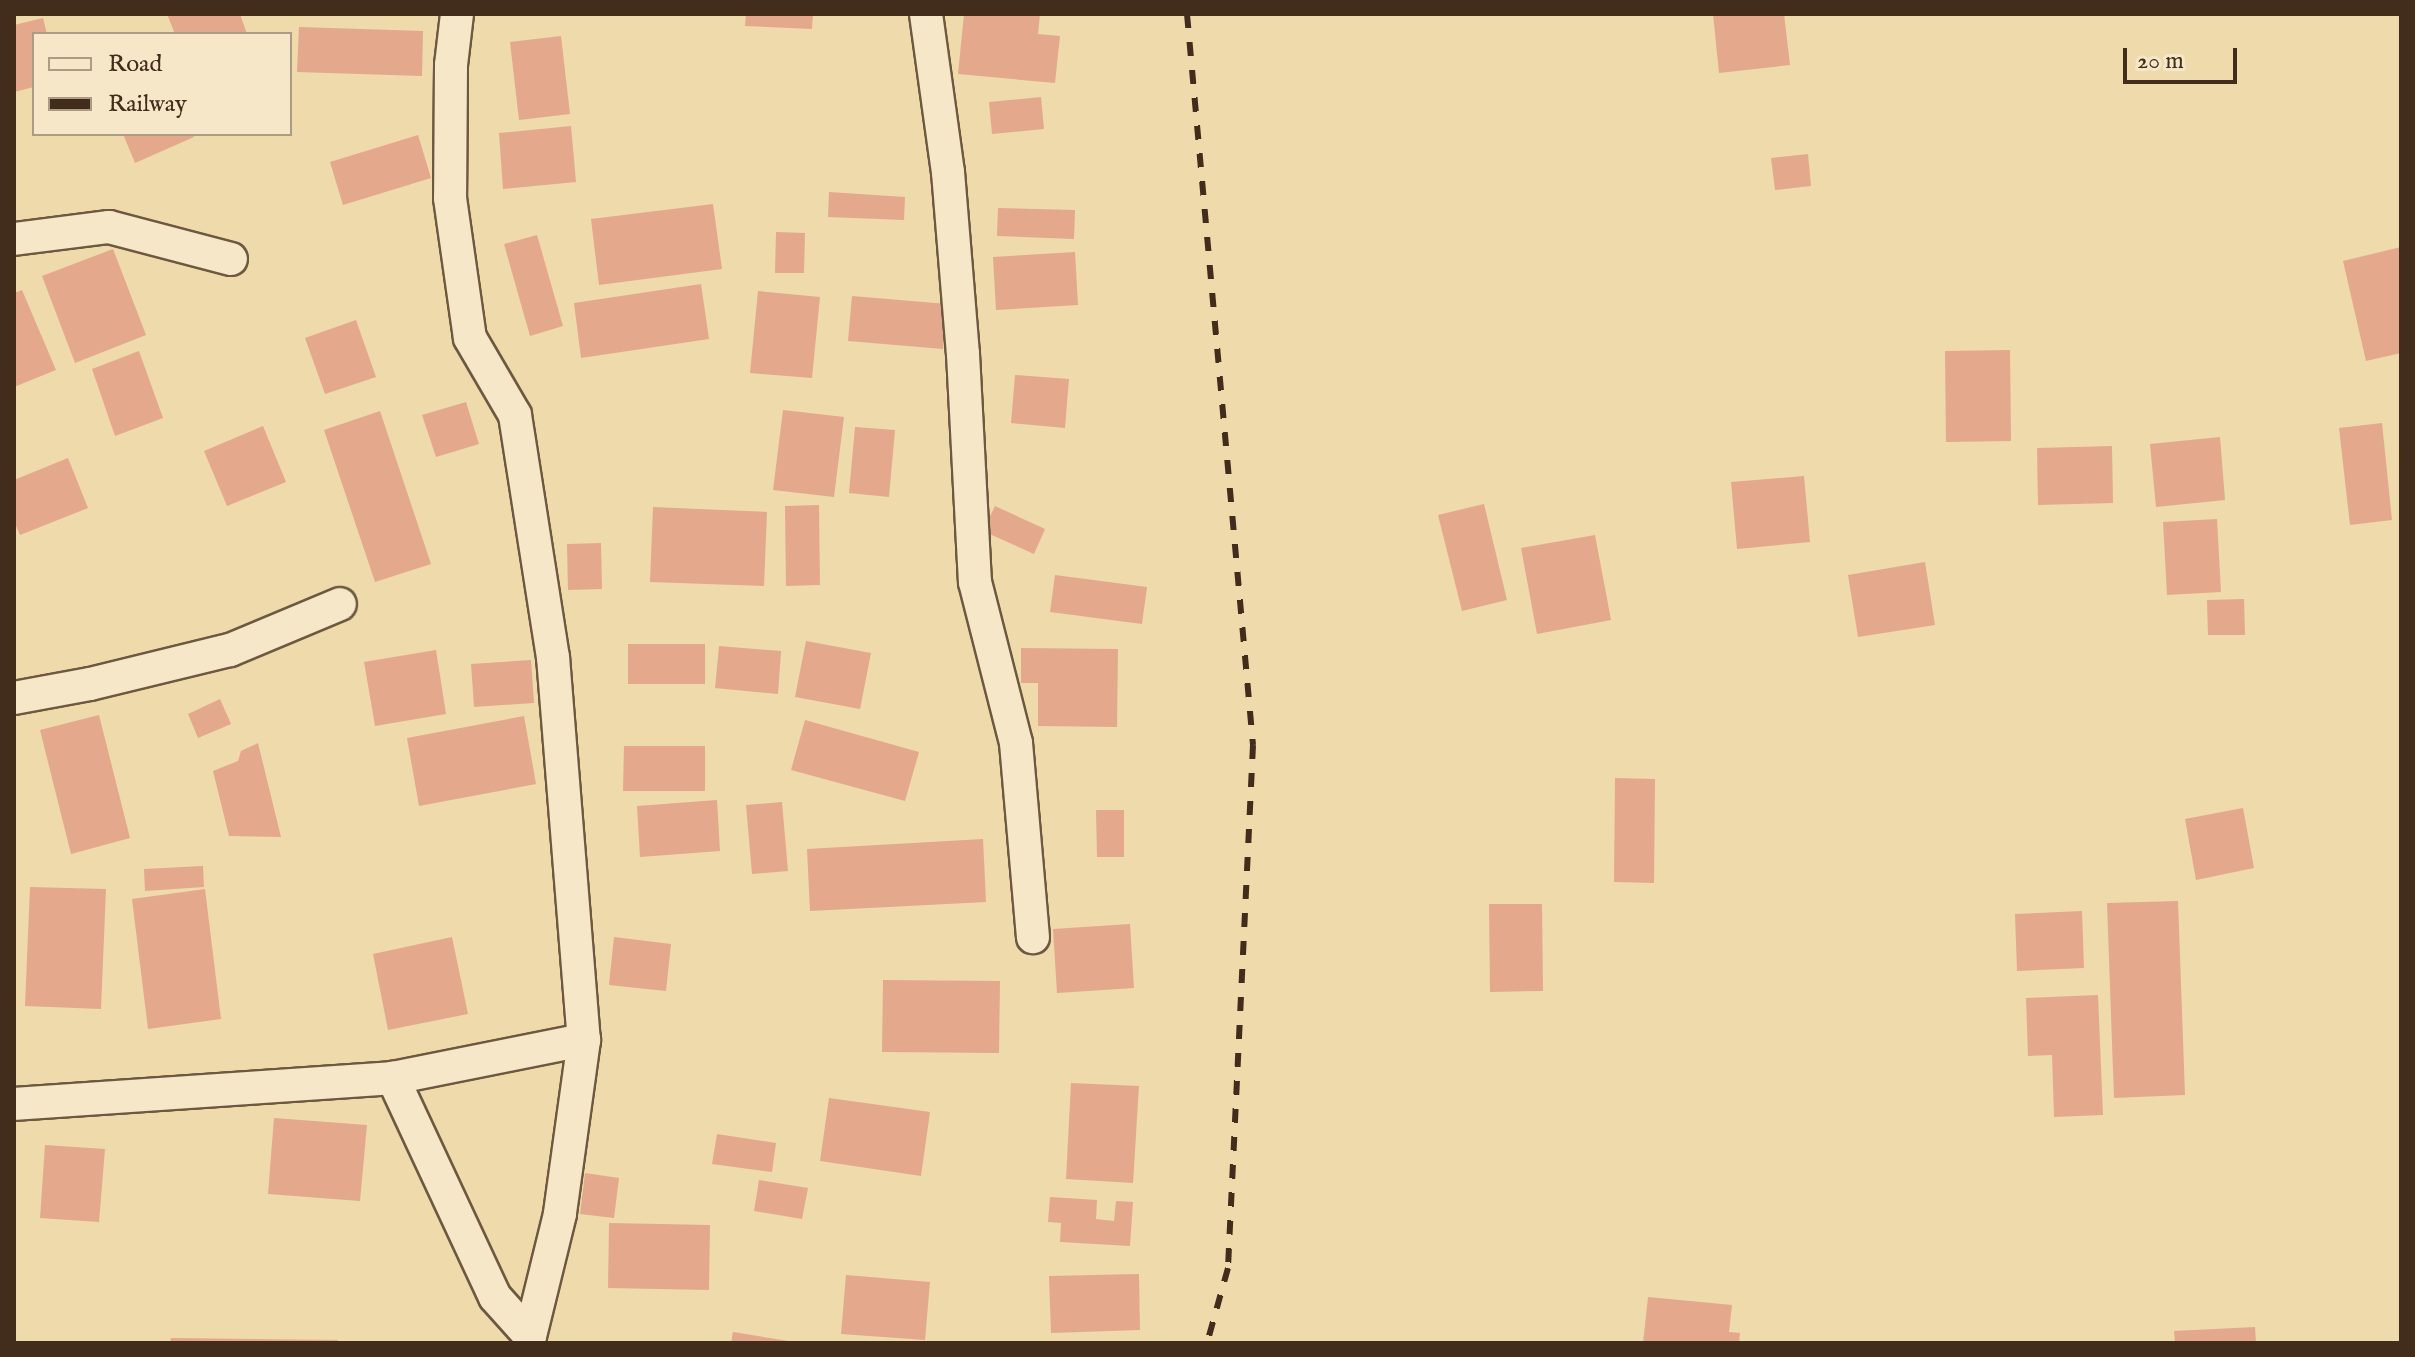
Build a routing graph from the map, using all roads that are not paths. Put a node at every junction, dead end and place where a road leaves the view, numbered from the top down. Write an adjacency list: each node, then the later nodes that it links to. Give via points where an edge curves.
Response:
1 (457, 14): 8 (street, via 451,65 450,198 470,338 515,415 520,445 553,657)
2 (926, 14): 7 (street, via 948,172 975,582 1016,743)
3 (14, 239): 4 (street, via 109,227)
4 (231, 259)
5 (340, 604): 6 (street, via 230,650)
6 (14, 698)
7 (1033, 937)
8 (584, 1040): 9 (street); 9 (street, via 560,1214 530,1336 495,1297)
9 (393, 1078): 10 (street)
10 (14, 1104)

